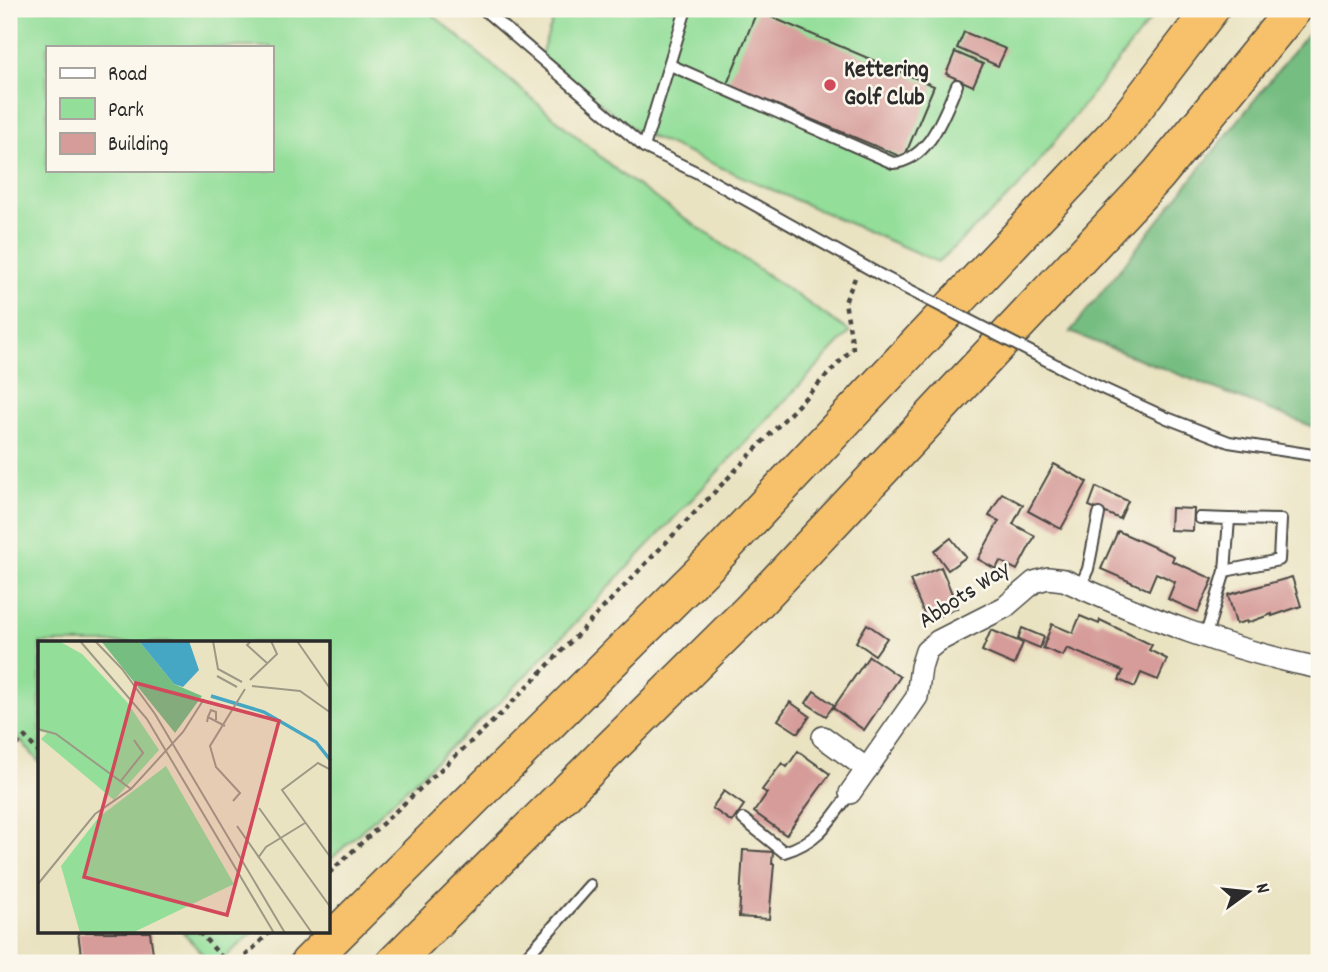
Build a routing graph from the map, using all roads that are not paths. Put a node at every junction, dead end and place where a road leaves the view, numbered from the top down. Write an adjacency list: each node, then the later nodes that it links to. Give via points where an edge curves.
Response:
1 (483, 9): 7 (lane)
2 (686, 9): 5 (lane)
3 (1211, 9): 21 (highway, via 1117,132 749,521)
4 (1294, 9): 22 (highway, via 1158,176 760,598)
5 (670, 65): 6 (lane, via 893,163 917,155); 7 (lane)
6 (957, 85)
7 (644, 147): 8 (lane, bridge, via 884,277 1167,418 1229,442)
8 (1319, 457)
9 (1099, 514): 13 (lane)
10 (1200, 518): 11 (lane)
11 (1229, 519): 12 (lane); 12 (lane, via 1281,520 1279,560)
12 (1226, 570): 14 (lane)
13 (1080, 587): 14 (street, Abbots Way); 17 (street, Abbots Way, via 1048,578 1034,582 1005,607 926,651 917,696)
14 (1205, 638): 15 (street, Abbots Way)
15 (1315, 667)
16 (823, 737): 17 (street)
17 (867, 769): 18 (street, Abbots Way)
18 (850, 793): 19 (lane, Abbots Way, via 824,830 803,847 784,852)
19 (743, 819)
20 (590, 886): 23 (lane)
21 (307, 963)
22 (394, 963)
23 (521, 963)

